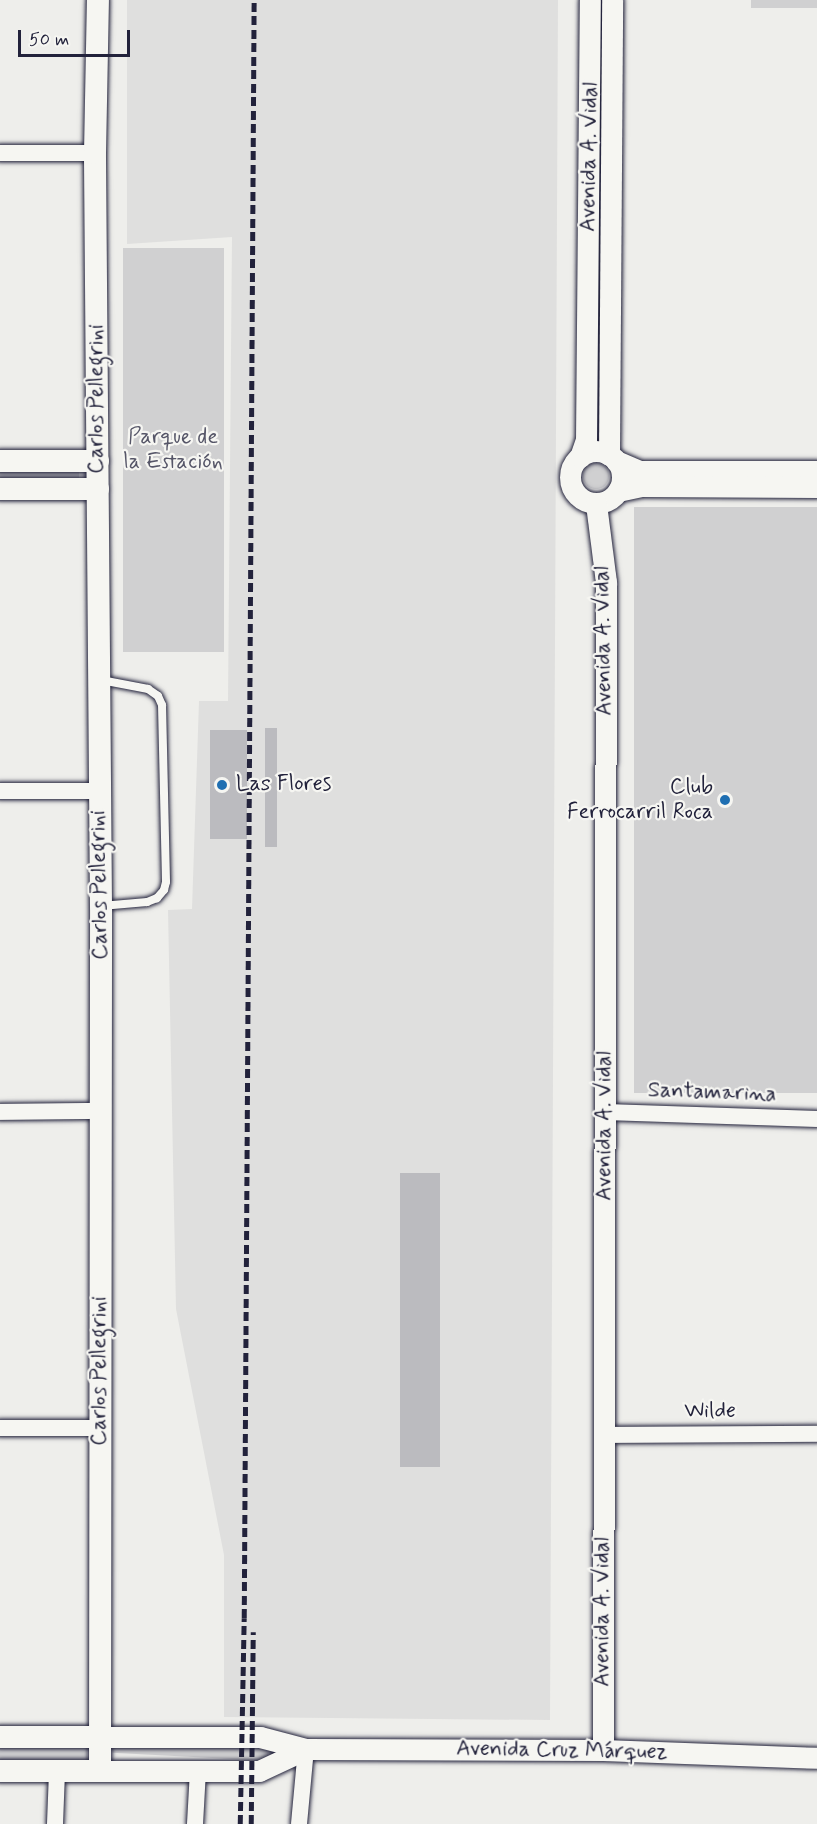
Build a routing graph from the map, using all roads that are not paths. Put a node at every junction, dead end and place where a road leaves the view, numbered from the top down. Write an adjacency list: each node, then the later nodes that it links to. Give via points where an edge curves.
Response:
1 (98, 0): 7 (main road, Carlos Pellegrini)
2 (590, 0): 4 (street, Avenida A. Vidal)
3 (612, 0): 5 (street, Avenida A. Vidal)
4 (590, 148): 5 (street); 8 (street, Avenida A. Vidal, via 586,440)
5 (613, 149): 9 (street, Avenida A. Vidal)
6 (0, 153): 7 (street)
7 (96, 153): 11 (main road, Carlos Pellegrini)
8 (580, 457): 9 (street, via 594,451); 17 (street, via 570,470 571,486 580,499)
9 (613, 458): 12 (street, via 640,471); 16 (street, via 622,476)
10 (0, 461): 11 (main road)
11 (98, 461): 15 (main road, Carlos Pellegrini)
12 (817, 471)
13 (817, 487): 16 (street, via 641,486)
14 (0, 489): 15 (main road)
15 (98, 489): 18 (main road, Carlos Pellegrini)
16 (618, 491): 17 (street)
17 (596, 504): 24 (street, Avenida A. Vidal, via 606,582)
18 (99, 680): 20 (main road, Carlos Pellegrini); 21 (lane, via 148,688 162,705 166,882 157,898 147,902)
19 (0, 791): 20 (street)
20 (99, 791): 21 (main road, Carlos Pellegrini)
21 (101, 906): 22 (main road, Carlos Pellegrini)
22 (101, 1111): 23 (street); 27 (main road, Carlos Pellegrini)
23 (0, 1112)
24 (606, 1112): 25 (street, Santamarina); 29 (street, Avenida A. Vidal)
25 (817, 1119)
26 (0, 1428): 27 (street)
27 (100, 1428): 31 (main road, Carlos Pellegrini)
28 (817, 1434): 29 (street, Wilde)
29 (603, 1435): 33 (street, Avenida A. Vidal)
30 (0, 1737): 31 (main road, Avenida Cruz Márquez)
31 (100, 1737): 32 (street, Avenida Cruz Márquez, via 260,1737); 37 (main road, Carlos Pellegrini)
32 (306, 1749): 33 (street, Avenida Cruz Márquez); 38 (street, Avenida Cruz Márquez, via 260,1771); 41 (street)
33 (603, 1750): 34 (street, Avenida Cruz Márquez)
34 (817, 1758)
35 (0, 1771): 36 (main road, Avenida Cruz Márquez)
36 (57, 1771): 37 (main road, Avenida Cruz Márquez); 39 (street)
37 (100, 1771): 38 (street, Avenida Cruz Márquez)
38 (198, 1771): 40 (street)
39 (55, 1824)
40 (195, 1824)
41 (299, 1824)

